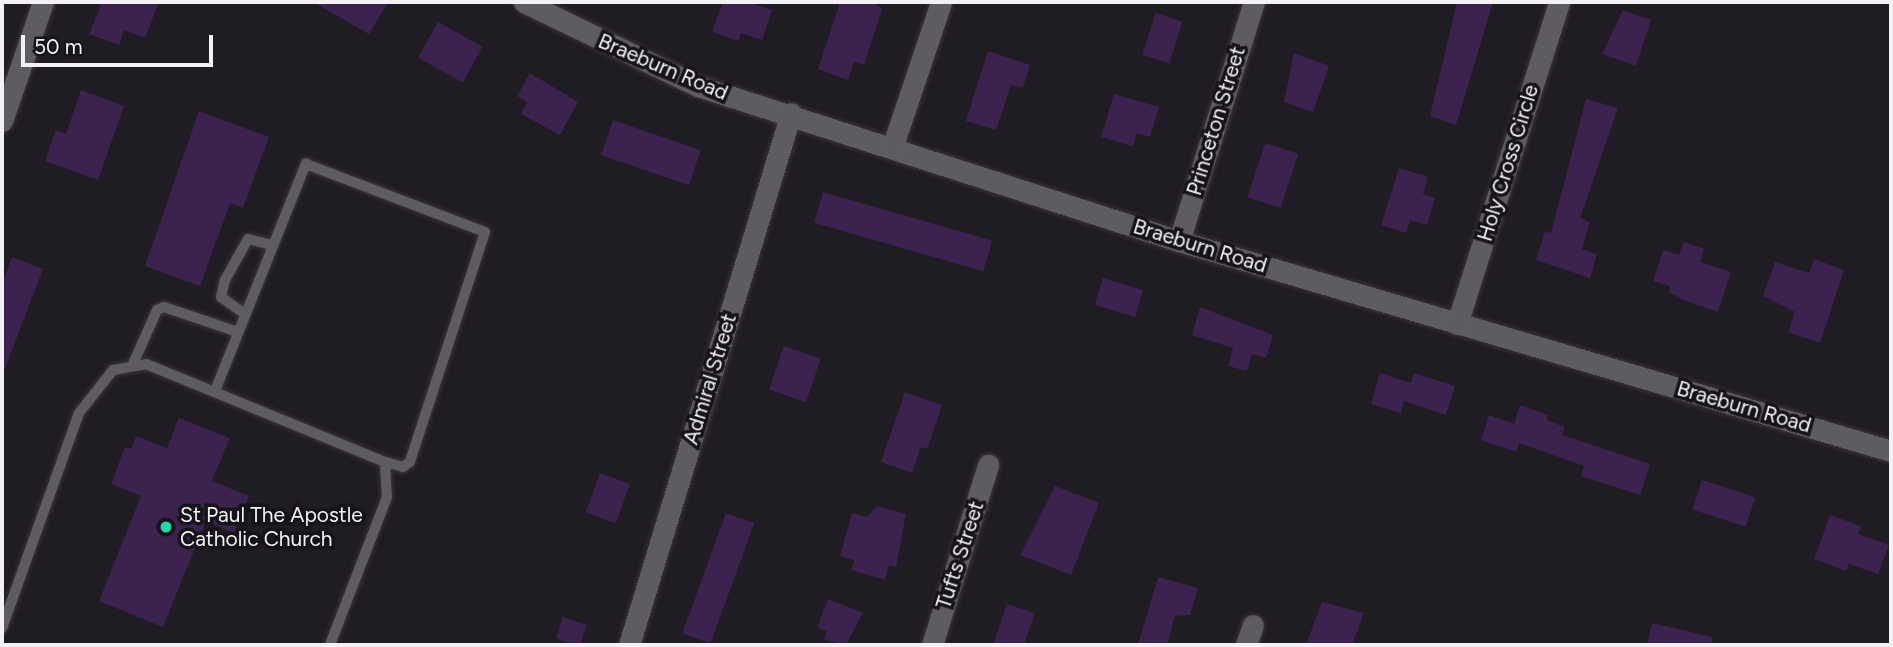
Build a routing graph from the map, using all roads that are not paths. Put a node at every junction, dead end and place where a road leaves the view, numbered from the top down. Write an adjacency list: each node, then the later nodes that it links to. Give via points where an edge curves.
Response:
1 (43, 2): 7 (street)
2 (524, 2): 6 (street, Braeburn Road, via 672,76)
3 (941, 2): 8 (street)
4 (1254, 2): 9 (street, Princeton Street)
5 (1559, 2): 12 (street, Holy Cross Circle)
6 (791, 113): 8 (street, Braeburn Road); 22 (street, Admiral Street)
7 (2, 121)
8 (892, 148): 9 (street, Braeburn Road)
9 (1179, 241): 12 (street, Braeburn Road)
10 (272, 245): 11 (lane); 11 (lane, via 248,239 225,280 221,297); 17 (lane, via 306,164 485,232 411,462 403,467)
11 (245, 314): 13 (lane)
12 (1457, 324): 16 (street, Braeburn Road)
13 (238, 332): 14 (lane, via 164,307 157,310); 15 (lane)
14 (133, 364): 15 (lane, via 146,363); 20 (lane, via 113,370 79,412)
15 (215, 391): 17 (lane)
16 (1891, 452)
17 (385, 462): 21 (lane, via 387,497)
18 (988, 465): 23 (street, Tufts Street)
19 (1253, 625): 24 (street)
20 (2, 628)
21 (330, 645)
22 (629, 645)
23 (932, 645)
24 (1246, 645)

